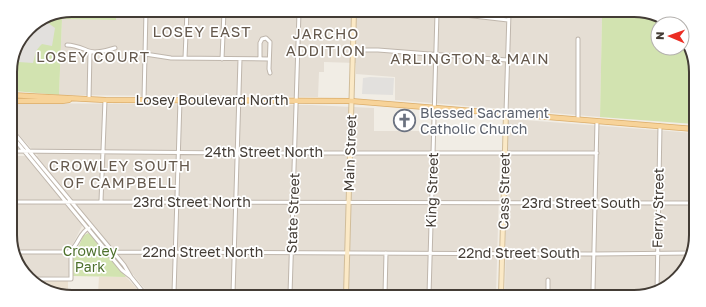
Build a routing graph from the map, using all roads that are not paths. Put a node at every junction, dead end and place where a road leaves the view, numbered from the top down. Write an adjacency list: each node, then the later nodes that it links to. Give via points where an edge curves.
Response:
1 (146, 17): 15 (street)
2 (187, 17): 17 (street)
3 (224, 17): 18 (street)
4 (298, 17): 31 (street, State Street)
5 (354, 17): 13 (street, Main Street)
6 (437, 17): 16 (street, King Street)
7 (482, 17): 9 (street)
8 (508, 17): 9 (street, Cass Street)
9 (508, 20): 22 (street, Cass Street)
10 (578, 39): 36 (street)
11 (67, 45): 14 (street)
12 (115, 48): 14 (street)
13 (353, 50): 16 (street); 33 (street, Main Street)
14 (90, 52): 26 (street)
15 (145, 54): 17 (street); 28 (street)
16 (436, 54): 22 (street); 34 (street, King Street)
17 (185, 58): 18 (street)
18 (222, 59): 19 (street)
19 (240, 59): 20 (street); 30 (street)
20 (260, 59): 21 (street); 21 (street, via 260,43 264,38 270,42)
21 (269, 59): 23 (street)
22 (507, 60): 35 (street, Cass Street)
23 (270, 73)
24 (17, 95): 25 (main road, Losey Boulevard North)
25 (73, 99): 26 (main road, Losey Boulevard North); 32 (main road, Losey Boulevard North)
26 (89, 99): 27 (main road, Losey Boulevard North)
27 (105, 100): 28 (main road, Losey Boulevard North); 45 (street)
28 (144, 100): 29 (main road, Losey Boulevard North)
29 (180, 100): 30 (main road, Losey Boulevard North); 46 (street)
30 (238, 100): 31 (main road, Losey Boulevard North); 49 (street)
31 (296, 100): 33 (main road, Losey Boulevard North); 47 (street, State Street)
32 (17, 101)
33 (352, 101): 34 (main road, Losey Boulevard North); 48 (street, Main Street)
34 (434, 107): 35 (main road, Losey Boulevard North); 50 (street, King Street)
35 (506, 113): 36 (main road, Losey Boulevard North); 51 (street, Cass Street)
36 (578, 119): 37 (main road, Losey Boulevard North)
37 (597, 121): 38 (main road, Losey Boulevard North); 52 (street)
38 (660, 126): 39 (main road, Losey Boulevard North); 64 (street, Ferry Street)
39 (689, 129)
40 (17, 136): 44 (street)
41 (17, 143): 43 (street)
42 (17, 150): 43 (street, 24th Street North)
43 (23, 150): 44 (street, 24th Street North); 55 (street)
44 (30, 150): 45 (street, 24th Street North); 56 (street)
45 (103, 151): 46 (street, 24th Street North); 53 (street)
46 (178, 152): 49 (street, 24th Street North); 59 (street)
47 (294, 152): 48 (street, 24th Street North); 49 (street, 24th Street North); 57 (street, State Street)
48 (350, 152): 50 (street, 24th Street North); 61 (street, Main Street)
49 (237, 153): 60 (street)
50 (433, 153): 51 (street, 24th Street North); 58 (street, King Street)
51 (505, 153): 52 (street, 24th Street North); 62 (street, Cass Street)
52 (597, 153): 63 (street)
53 (101, 201): 56 (street, 23rd Street North); 59 (street, 23rd Street North)
54 (17, 202): 55 (street, 23rd Street North)
55 (65, 202): 56 (street, 23rd Street North); 66 (street)
56 (70, 202): 66 (street)
57 (293, 202): 60 (street, 23rd Street North); 61 (street, 23rd Street North); 74 (street, State Street)
58 (431, 202): 61 (street, 23rd Street South); 62 (street, 23rd Street South); 77 (street, King Street)
59 (177, 203): 60 (street, 23rd Street North); 71 (street)
60 (235, 203): 72 (street)
61 (349, 203): 75 (street, Main Street)
62 (504, 203): 63 (street, 23rd Street South); 78 (street, Cass Street)
63 (596, 203): 64 (street, 23rd Street South); 80 (street)
64 (658, 203): 65 (street, 23rd Street South); 73 (street, Ferry Street)
65 (689, 203)
66 (90, 228): 67 (street, via 83,232); 69 (street); 70 (street)
67 (71, 250): 68 (street); 82 (street, via 71,279)
68 (20, 252)
69 (108, 252): 70 (street, 22nd Street North); 81 (street)
70 (113, 252): 71 (street, 22nd Street North); 81 (street)
71 (175, 252): 72 (street, 22nd Street North); 86 (street)
72 (234, 252): 74 (street, 22nd Street North); 87 (street)
73 (657, 252): 79 (street, 22nd Street South); 80 (street, 22nd Street South); 84 (street, Ferry Street)
74 (292, 253): 75 (street, 22nd Street North); 88 (street, State Street)
75 (347, 253): 76 (street, 22nd Street South); 89 (street, Main Street)
76 (386, 253): 77 (street, 22nd Street South); 90 (street)
77 (430, 253): 78 (street, 22nd Street South); 91 (street, King Street)
78 (503, 253): 80 (street, 22nd Street South); 92 (street, Cass Street)
79 (686, 253)
80 (594, 254): 94 (street)
81 (131, 277): 85 (street)
82 (38, 279)
83 (548, 280): 93 (street)
84 (657, 285)
85 (142, 290)
86 (174, 290)
87 (233, 290)
88 (290, 290)
89 (346, 290)
90 (385, 290)
91 (429, 290)
92 (501, 290)
93 (548, 290)
94 (593, 290)

